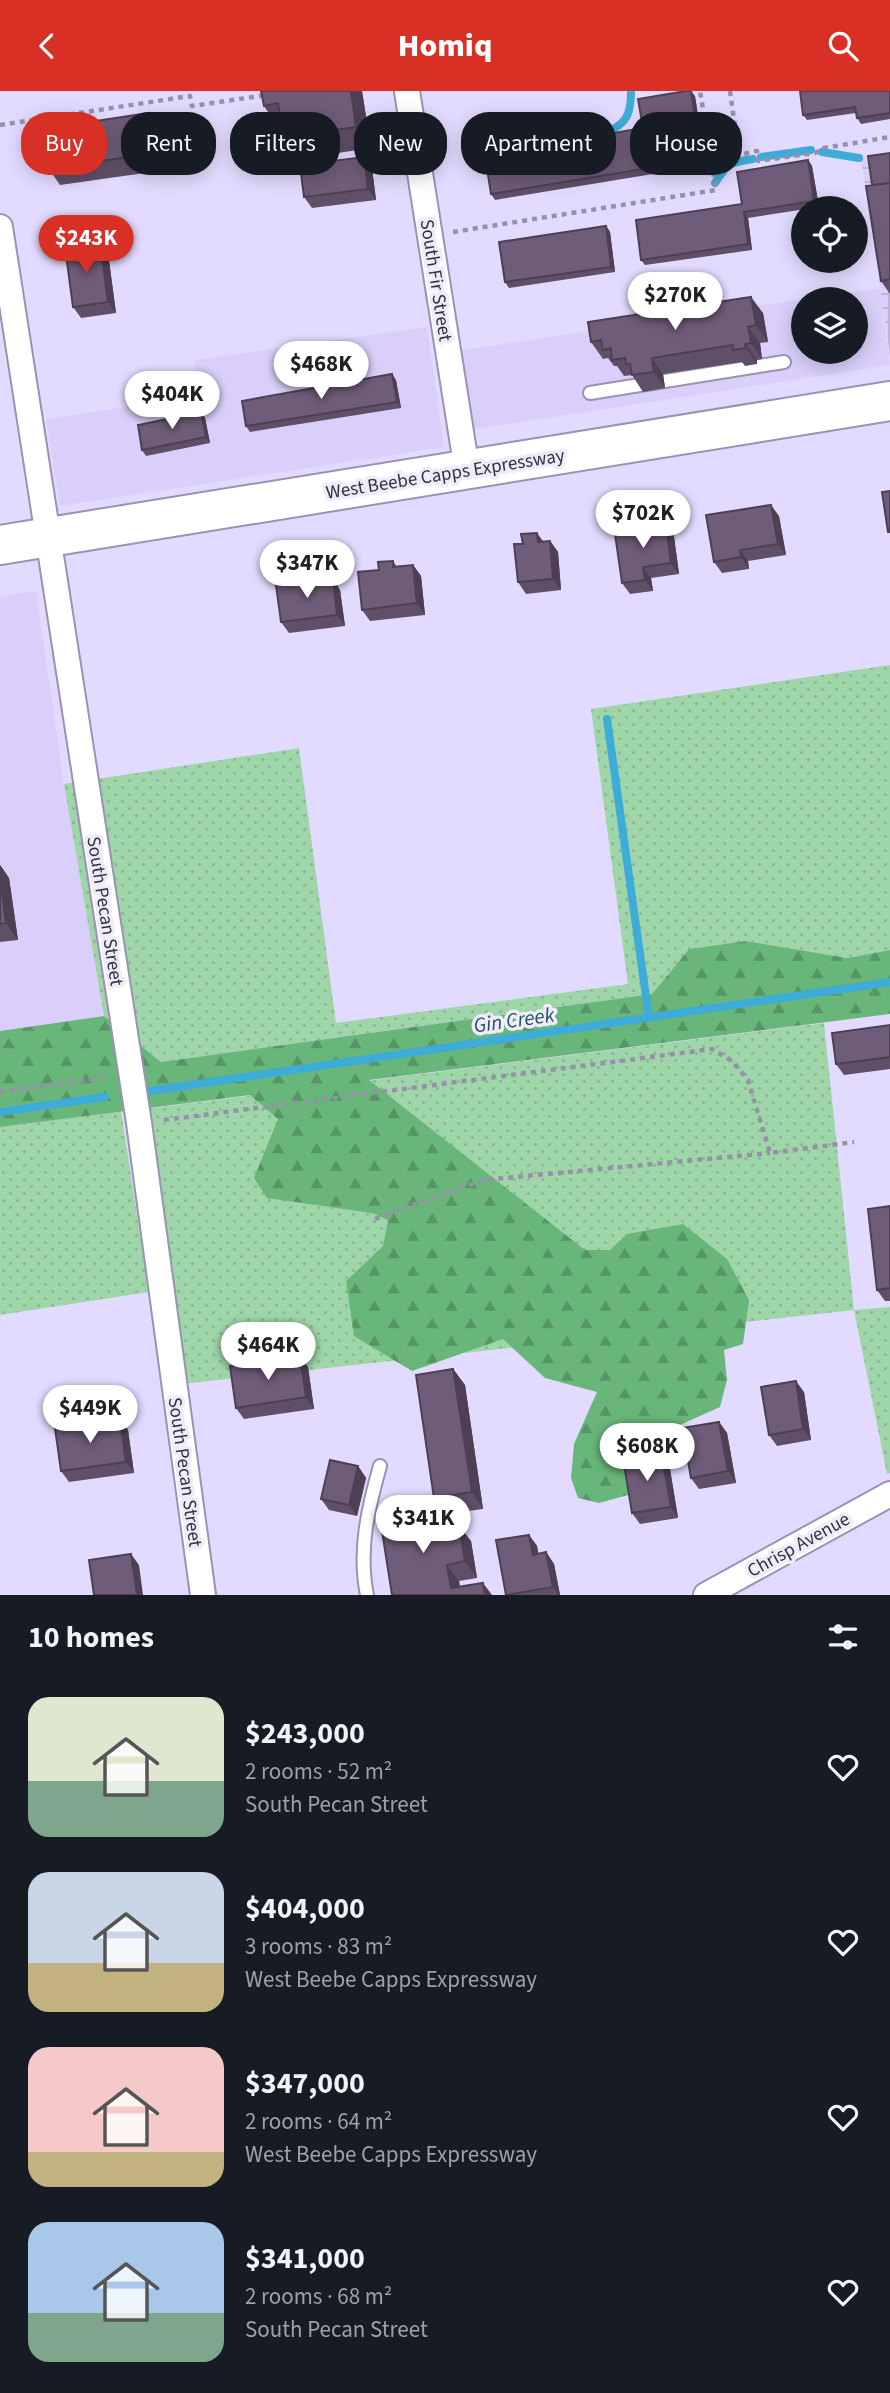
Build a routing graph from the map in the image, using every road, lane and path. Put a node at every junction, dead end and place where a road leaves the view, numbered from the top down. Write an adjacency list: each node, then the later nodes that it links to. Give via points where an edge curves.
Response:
1 (407, 91): 8 (street, South Fir Street)
2 (700, 91): 8 (path, via 716,190)
3 (730, 91): 6 (path, via 739,155 757,151 758,161)
4 (279, 93): 5 (path, via 192,107 190,96)
5 (0, 125)
6 (890, 137)
7 (0, 227): 13 (street, South Pecan Street)
8 (430, 236): 12 (street, South Fir Street)
9 (784, 362): 10 (lane)
10 (590, 393)
11 (890, 401): 12 (main road, West Beebe Capps Expressway)
12 (467, 470): 13 (main road, West Beebe Capps Expressway)
13 (47, 538): 14 (main road, West Beebe Capps Expressway); 15 (street, South Pecan Street)
14 (0, 545)
15 (131, 1074): 16 (path); 17 (street, South Pecan Street)
16 (0, 1092)
17 (139, 1123): 19 (path, via 712,1049 732,1061 748,1080); 23 (street, South Pecan Street)
18 (854, 1142): 19 (path)
19 (770, 1153): 20 (path, via 483,1181)
20 (375, 1219)
21 (380, 1466): 24 (lane, via 368,1511 362,1573)
22 (890, 1494): 25 (street, Chrisp Avenue)
23 (203, 1595)
24 (367, 1595)
25 (706, 1595)

